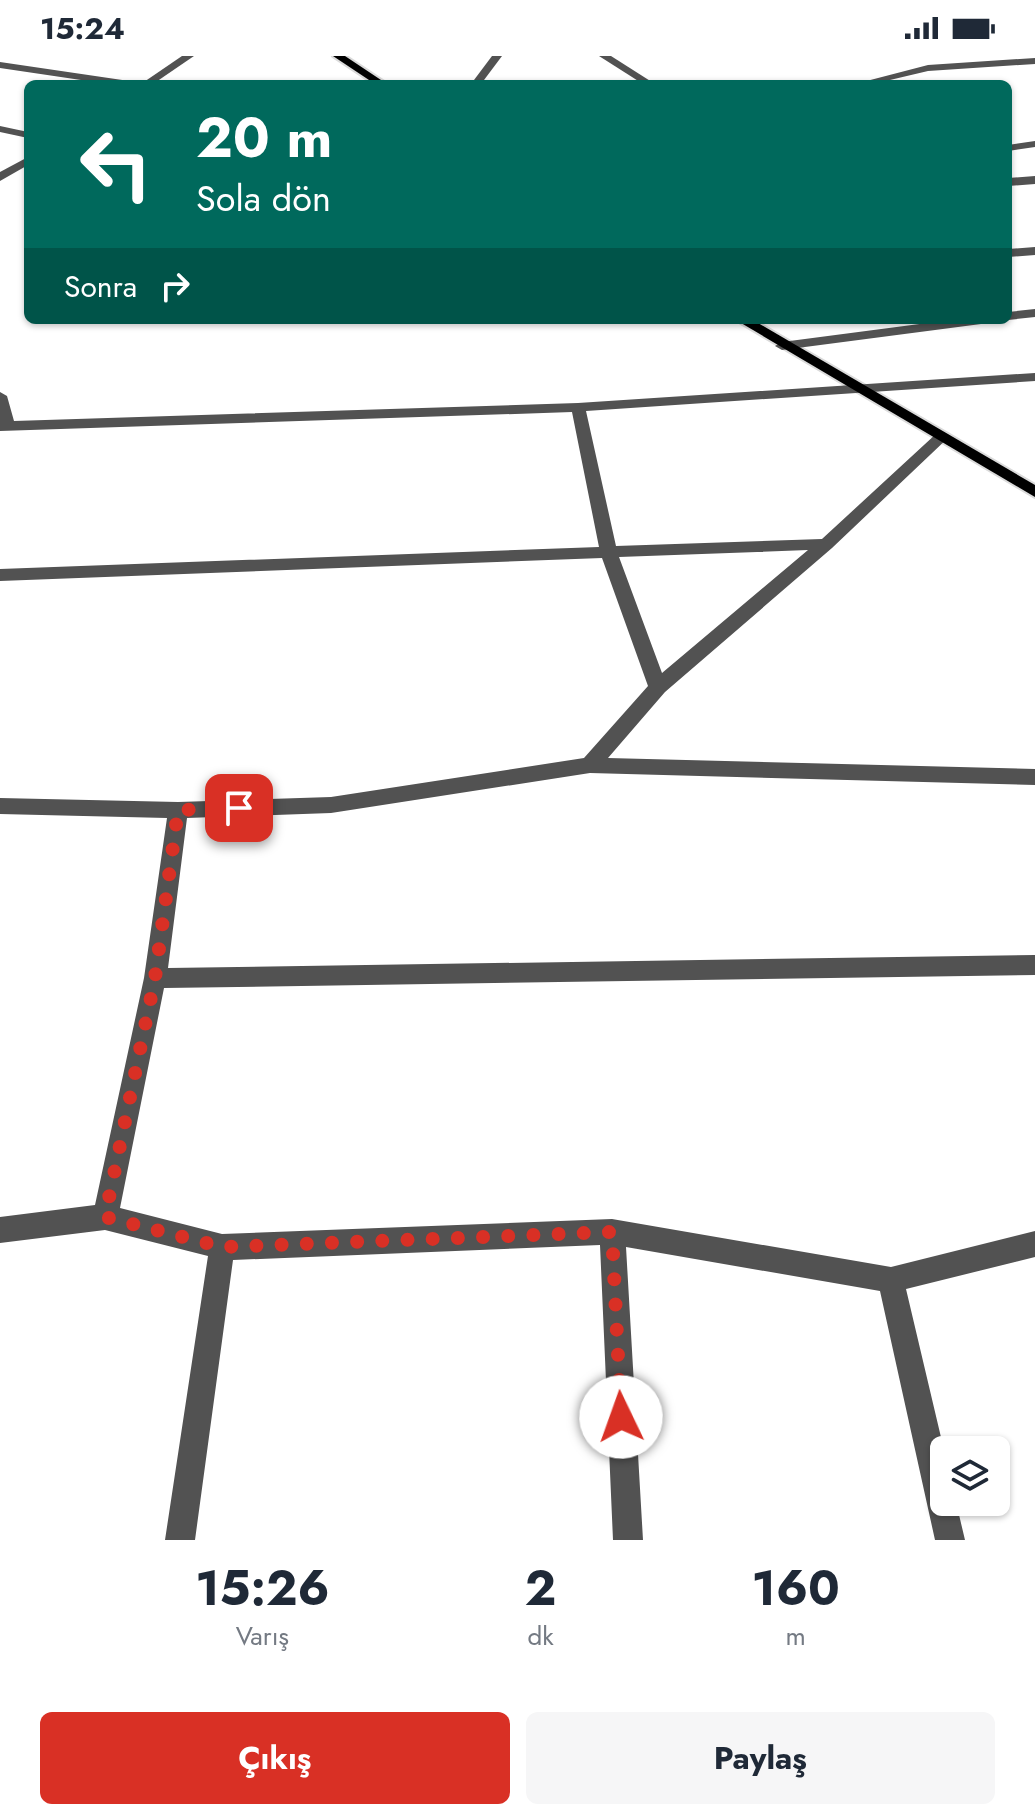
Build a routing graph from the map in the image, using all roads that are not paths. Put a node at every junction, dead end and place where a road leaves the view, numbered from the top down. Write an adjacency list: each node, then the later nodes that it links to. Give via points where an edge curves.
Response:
1 (28, 56): 8 (street)
2 (189, 56): 11 (street)
3 (338, 56): 12 (main road)
4 (497, 56): 13 (street)
5 (604, 56): 14 (street)
6 (922, 56): 9 (street)
7 (1035, 61): 9 (street)
8 (3, 66): 10 (street)
9 (928, 68): 15 (street)
10 (101, 80)
11 (152, 80)
12 (376, 80)
13 (479, 80)
14 (643, 80)
15 (877, 80)
16 (0, 129): 17 (street)
17 (24, 134)
18 (1035, 144): 19 (street)
19 (1012, 147)
20 (24, 162): 21 (street)
21 (0, 177)
22 (1035, 180): 23 (street)
23 (1012, 182)
24 (1035, 251): 25 (street)
25 (1012, 253)
26 (1035, 313): 27 (street)
27 (1012, 316)
28 (749, 324): 30 (main road)
29 (950, 324): 30 (street)
30 (782, 346): 32 (main road)
31 (1035, 377): 32 (street)
32 (863, 389): 34 (street); 36 (main road)
33 (0, 396): 35 (street)
34 (578, 407): 35 (street); 39 (street)
35 (4, 426)
36 (942, 436): 37 (main road); 38 (street)
37 (1035, 492)
38 (826, 544): 39 (street); 41 (street)
39 (609, 553): 40 (street); 41 (street)
40 (0, 575)
41 (658, 687): 42 (street)
42 (590, 765): 43 (street); 45 (street, via 331,805)
43 (1035, 777)
44 (0, 806): 45 (street)
45 (178, 810): 47 (street)
46 (1035, 965): 47 (street)
47 (155, 978): 48 (street)
48 (105, 1217): 49 (street); 52 (street)
49 (0, 1230)
50 (612, 1232): 52 (street); 53 (street); 55 (street)
51 (1035, 1244): 53 (street)
52 (222, 1247): 54 (street)
53 (891, 1280): 56 (street)
54 (180, 1540)
55 (628, 1540)
56 (950, 1540)

